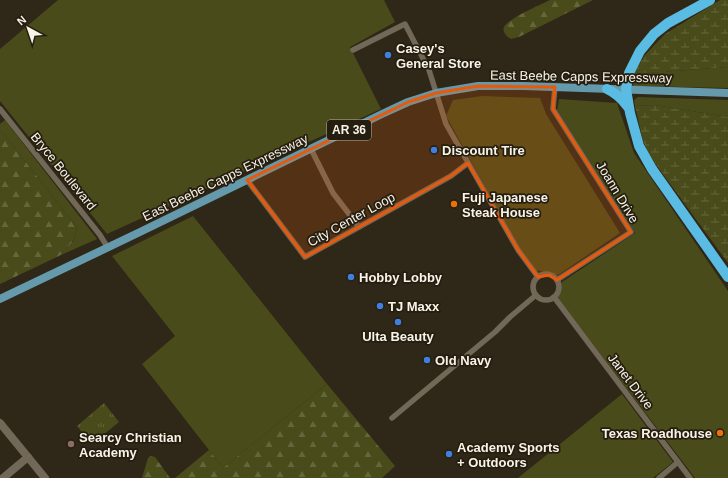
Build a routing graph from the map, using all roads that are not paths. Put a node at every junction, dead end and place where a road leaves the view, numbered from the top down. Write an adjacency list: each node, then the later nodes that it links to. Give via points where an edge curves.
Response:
1 (710, 0): 3 (highway, via 668,23 654,34 640,51)
2 (353, 50): 7 (street, via 405,24 429,70)
3 (628, 73): 5 (highway, via 624,80); 6 (highway)
4 (555, 87): 5 (main road, East Beebe Capps Expressway / AR 36); 7 (main road, East Beebe Capps Expressway / AR 36, via 478,86); 18 (street, Joann Drive, via 553,109 631,232)
5 (607, 89): 6 (main road, East Beebe Capps Expressway / AR 36); 9 (highway, via 621,98)
6 (626, 89): 8 (main road, East Beebe Capps Expressway / AR 36); 9 (highway)
7 (436, 93): 11 (main road, East Beebe Capps Expressway / AR 36, via 408,102); 12 (street, via 446,124)
8 (728, 93)
9 (628, 108): 17 (highway, via 639,146 652,169)
10 (0, 109): 15 (street, Bryce Boulevard)
11 (311, 149): 13 (main road, East Beebe Capps Expressway / AR 36); 14 (street, via 333,193)
12 (468, 163): 14 (street, City Center Loop, via 451,176); 16 (street, via 518,250)
13 (247, 180): 14 (street, City Center Loop, via 305,257); 15 (main road, East Beebe Capps Expressway / AR 36)
14 (359, 228)
15 (108, 248): 21 (main road, East Beebe Capps Expressway / AR 36)
16 (538, 277): 18 (street, via 549,274); 19 (street, via 533,285)
17 (728, 278)
18 (557, 280): 20 (street, via 559,290)
19 (536, 295): 20 (street, via 546,300); 22 (street)
20 (554, 297): 25 (street, Janet Drive)
21 (0, 299)
22 (392, 418)
23 (0, 423): 24 (street)
24 (28, 457): 26 (street); 27 (street)
25 (678, 462): 28 (street); 29 (street, Janet Drive)
26 (3, 478)
27 (45, 478)
28 (659, 478)
29 (690, 478)

